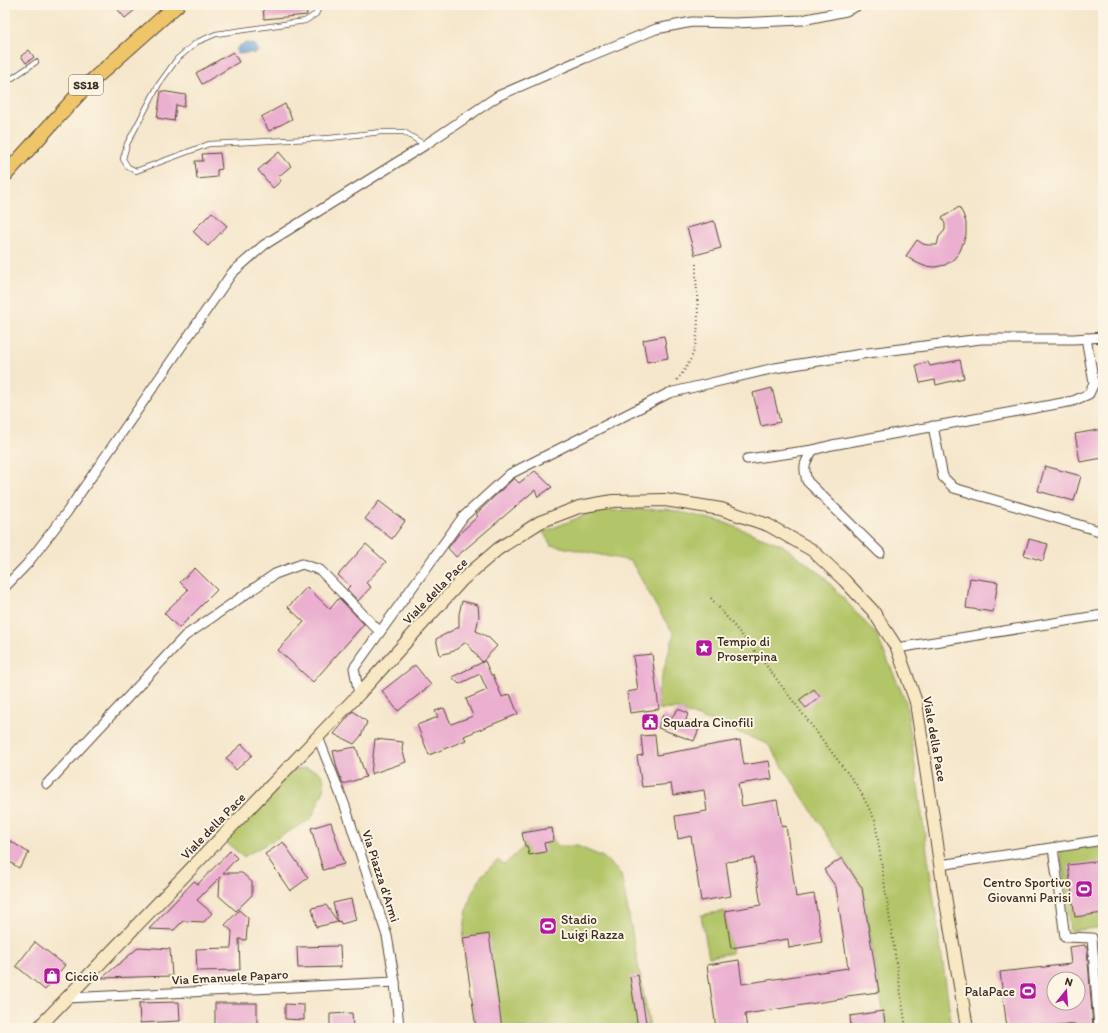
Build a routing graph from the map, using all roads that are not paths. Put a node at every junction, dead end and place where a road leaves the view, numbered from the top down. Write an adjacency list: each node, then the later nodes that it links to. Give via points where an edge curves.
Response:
1 (177, 5): 7 (main road, SS18, via 86,86)
2 (320, 5): 6 (lane, via 316,14 305,21 216,34 197,42 177,59 159,84 127,144 123,159 128,167 136,171 209,144 404,132)
3 (860, 5): 6 (street, via 846,11 802,20 692,22 656,29 498,96)
4 (36, 62): 5 (lane)
5 (5, 83)
6 (425, 145): 15 (street, via 264,245 232,273 67,512 27,564)
7 (5, 175)
8 (1103, 337): 9 (street)
9 (1086, 338): 10 (street, via 1094,383 1089,394 1073,401); 17 (street, via 981,339 868,353 775,368 669,393 510,474 463,517)
10 (933, 426): 11 (street); 13 (street, via 943,477 954,488)
11 (813, 450): 12 (street); 14 (street, via 805,462 807,481)
12 (747, 459)
13 (1103, 532)
14 (880, 553)
15 (5, 586)
16 (1103, 615): 18 (street)
17 (380, 632): 19 (street, via 354,668); 21 (street, via 320,570 302,564 275,574 185,636)
18 (897, 648): 19 (main road, Viale della Pace, via 872,611 844,580 812,550 768,525 721,509 665,500 613,500 579,507 540,522 498,549 462,580); 24 (main road, Viale della Pace, via 916,702)
19 (359, 694): 20 (main road, Viale della Pace)
20 (318, 737): 25 (street, Via Piazza d'Armi, via 345,806 387,936); 26 (main road, Viale della Pace)
21 (47, 784)
22 (1103, 840): 23 (street)
23 (1053, 848): 24 (street); 30 (street, via 1066,937 1092,938)
24 (940, 865): 29 (main road, Viale della Pace)
25 (395, 982): 26 (street, Via Emanuele Paparo); 28 (street, Via Piazza d'Armi)
26 (67, 998): 27 (main road, Viale della Pace)
27 (38, 1028)
28 (399, 1028)
29 (967, 1028)
30 (1099, 1028)

